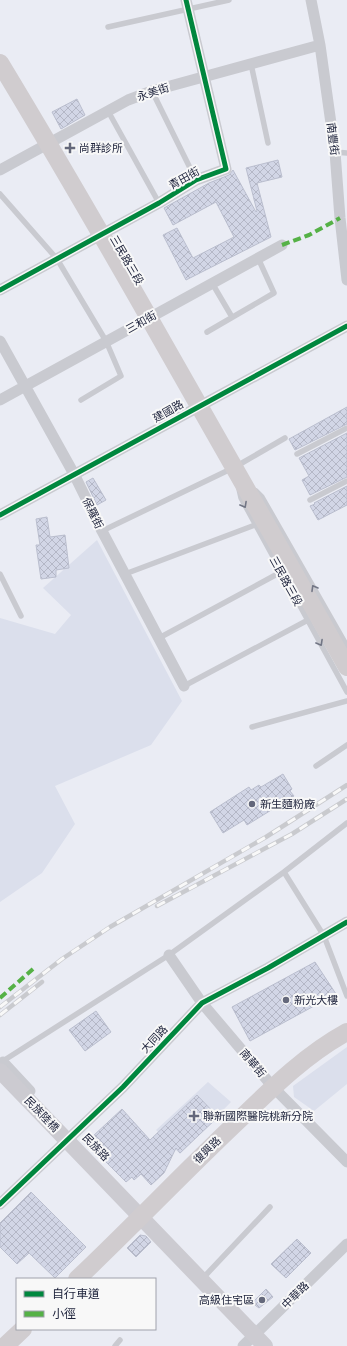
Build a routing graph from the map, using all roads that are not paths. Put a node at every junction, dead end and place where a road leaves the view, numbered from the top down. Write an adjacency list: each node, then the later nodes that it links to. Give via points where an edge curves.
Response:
1 (229, 0): 3 (lane)
2 (311, 0): 5 (street, 南豐街)
3 (187, 5): 4 (lane); 8 (street, 青田街)
4 (108, 27)
5 (320, 45): 7 (street, 永美街); 13 (street, 南豐街)
6 (0, 63): 11 (main road, 三民路三段)
7 (251, 64): 8 (street, 永美街); 12 (lane)
8 (203, 77): 9 (street, 永美街); 16 (street, 青田街, via 226,169)
9 (152, 91): 10 (street, 永美街); 16 (lane)
10 (108, 111): 11 (street, 永美街); 18 (lane)
11 (49, 143): 15 (street, 永美街); 20 (main road, 三民路三段)
12 (268, 143)
13 (336, 152): 14 (lane); 19 (street, 南豐街)
14 (347, 153)
15 (0, 170)
16 (196, 180): 18 (street, 青田街)
17 (0, 194): 23 (lane)
18 (160, 203): 20 (street, 青田街)
19 (344, 218): 24 (street, 南豐街)
20 (102, 235): 23 (street, 青田街); 28 (main road, 三民路三段)
21 (282, 245): 22 (street, 三和街)
22 (258, 258): 25 (street, 三和街); 27 (lane, via 274,293)
23 (57, 259): 26 (street, 青田街); 32 (lane)
24 (347, 280)
25 (212, 283): 27 (lane); 28 (street, 三和街)
26 (0, 290)
27 (232, 317): 30 (lane)
28 (149, 318): 32 (street, 三和街); 36 (main road, 三民路三段)
29 (347, 326): 36 (street, 建國路)
30 (207, 332)
31 (0, 341): 33 (street, 保羅街)
32 (106, 341): 33 (street, 三和街); 35 (lane, via 120,376)
33 (25, 386): 34 (street, 三和街); 41 (street, 保羅街)
34 (0, 400)
35 (81, 400)
36 (199, 406): 40 (main road, 三民路三段); 41 (street, 建國路)
37 (347, 428): 39 (lane)
38 (285, 438): 40 (lane)
39 (297, 454)
40 (235, 467): 45 (lane, 三民路三段, one-way to 45, via 240,498); 46 (lane); 53 (lane, 三民路三段, one-way to 40, via 262,497); 54 (main road, 三民路三段)
41 (74, 474): 44 (street, 建國路); 46 (street, 保羅街)
42 (347, 481): 43 (lane)
43 (310, 500)
44 (0, 515)
45 (255, 525): 47 (lane, 三民路三段); 49 (lane)
46 (102, 530): 49 (street, 保羅街)
47 (281, 572): 51 (lane, 三民路三段); 52 (lane)
48 (0, 574): 50 (lane)
49 (125, 574): 52 (street, 保羅街)
50 (21, 616)
51 (308, 620): 55 (lane); 56 (lane, 三民路三段, one-way to 56)
52 (159, 638): 55 (street, 保羅街)
53 (347, 646)
54 (347, 667)
55 (184, 686)
56 (347, 692)
57 (347, 700): 58 (lane)
58 (252, 727)
59 (347, 745): 60 (lane)
60 (316, 766)
61 (347, 823): 62 (lane)
62 (284, 872): 64 (lane); 65 (lane)
63 (347, 922): 64 (street, 大同路)
64 (324, 936): 66 (lane); 67 (street, 大同路)
65 (169, 955): 67 (street, 南華街); 69 (lane)
66 (347, 996)
67 (202, 1003): 71 (street, 南華街); 72 (street, 大同路, via 123,1087)
68 (347, 1032): 71 (main road, 復興路, via 313,1054)
69 (1, 1064): 72 (street, 民族路); 75 (street, 民族陸橋)
70 (0, 1078): 73 (street, 民族路)
71 (273, 1087): 74 (street, 南華街); 78 (main road, 復興路)
72 (72, 1136): 73 (street, 大同路); 78 (street, 民族路, via 137,1202)
73 (63, 1145): 76 (street, 大同路); 78 (street, 民族路, via 127,1212)
74 (347, 1162)
75 (117, 1192): 78 (street, 民族路)
76 (0, 1204)
77 (270, 1207): 81 (lane)
78 (139, 1215): 80 (main road, 復興路); 81 (street, 民族路)
79 (347, 1244): 84 (street, 中華路)
80 (78, 1278)
81 (201, 1279): 84 (street, 民族路)
82 (22, 1330): 85 (main road)
83 (120, 1340): 86 (lane)
84 (254, 1342)
85 (5, 1346)
86 (115, 1346)

